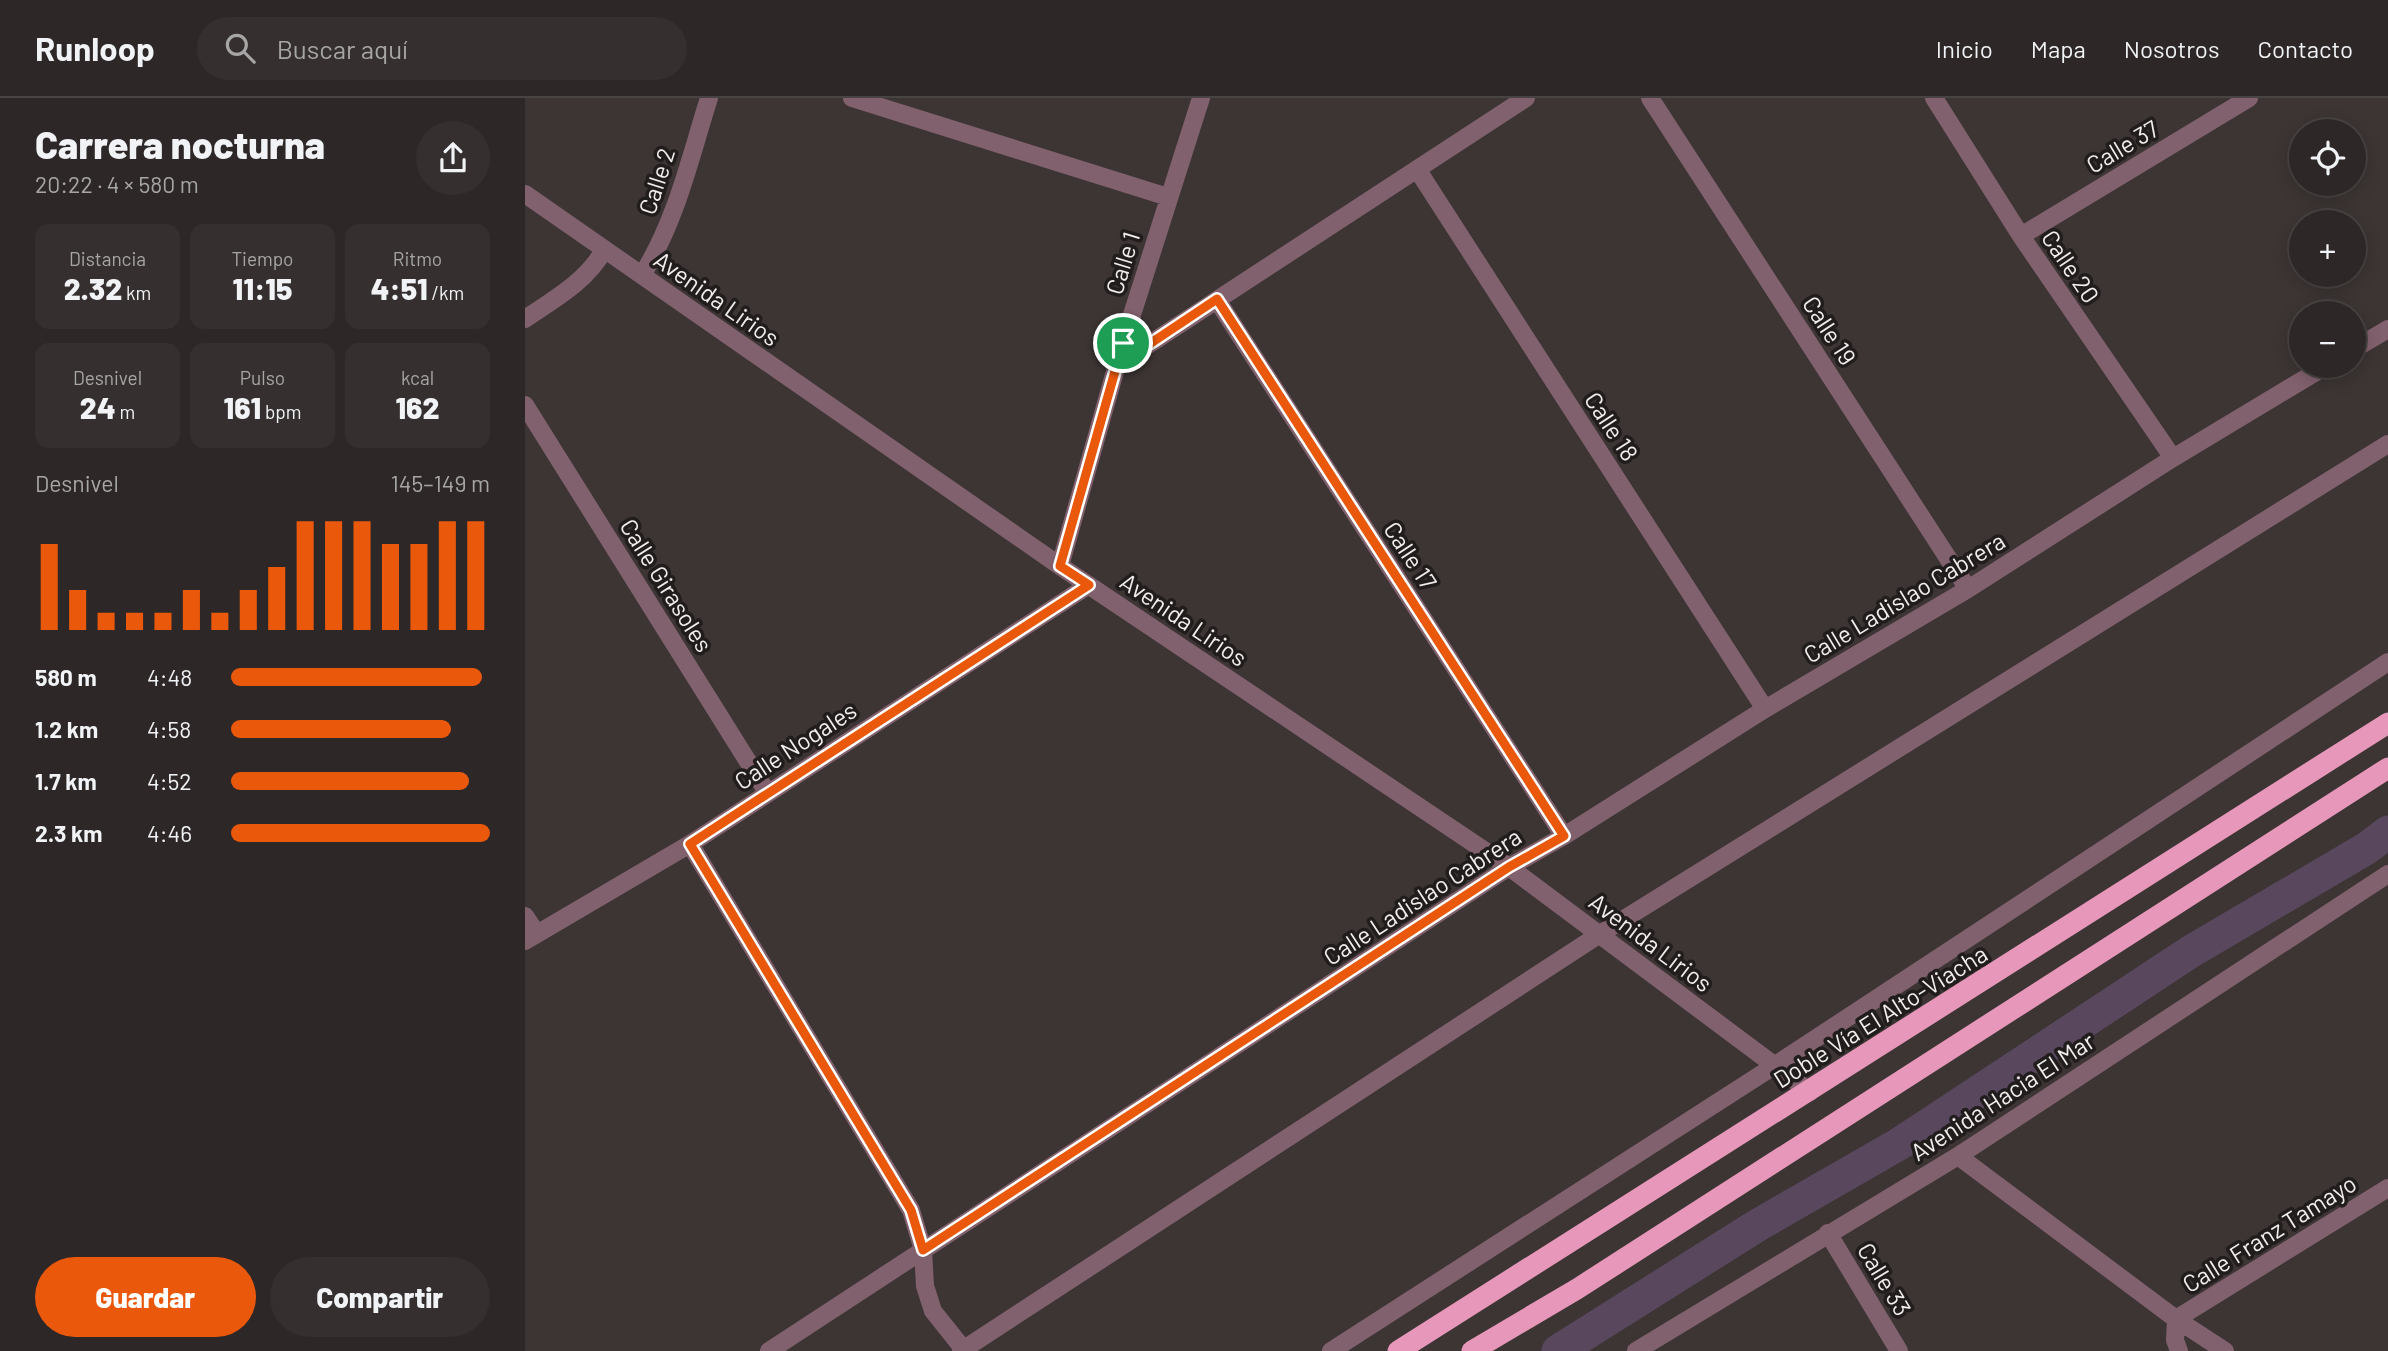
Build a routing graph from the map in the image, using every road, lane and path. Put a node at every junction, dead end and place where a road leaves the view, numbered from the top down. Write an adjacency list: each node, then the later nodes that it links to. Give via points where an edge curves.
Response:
1 (709, 98): 13 (street, Calle 2, via 668,228)
2 (852, 98): 10 (street)
3 (1201, 98): 10 (street, Calle 1)
4 (1526, 98): 8 (street)
5 (1650, 98): 25 (street, Calle 19)
6 (1934, 98): 11 (street, Calle 20)
7 (2249, 98): 11 (street, Calle 37)
8 (1417, 169): 14 (street); 27 (street, Calle 18)
9 (525, 194): 12 (street, Avenida Lirios)
10 (1168, 197): 18 (street, Calle 1)
11 (2021, 236): 22 (street, Calle 20)
12 (604, 250): 13 (street, Avenida Lirios); 15 (street, via 583,279)
13 (642, 275): 23 (street, Avenida Lirios)
14 (1217, 299): 18 (street, via 1148,345); 31 (street, Calle 17)
15 (525, 319)
16 (2388, 329): 17 (street)
17 (2366, 342)
18 (1123, 343): 23 (street, Calle 1)
19 (2306, 378): 22 (street, Calle Ladislao Cabrera)
20 (525, 405): 30 (street, Calle Girasoles)
21 (2388, 444): 36 (street)
22 (2173, 458): 25 (street, Calle Ladislao Cabrera)
23 (1060, 566): 24 (street, Avenida Lirios)
24 (1089, 585): 30 (street, Calle Nogales); 33 (street, Avenida Lirios)
25 (1968, 589): 27 (street, Calle Ladislao Cabrera)
26 (2388, 662): 38 (street)
27 (1765, 709): 31 (street, Calle Ladislao Cabrera)
28 (2388, 723): 39 (highway, Doble Vía El Alto-Viacha)
29 (2388, 768): 49 (highway, via 1577,1289)
30 (767, 792): 32 (street, Calle Nogales)
31 (1564, 836): 33 (street, Calle Ladislao Cabrera)
32 (690, 844): 37 (street, Calle Nogales); 43 (street, via 911,1210)
33 (1509, 867): 36 (street, Avenida Lirios); 43 (street, Calle Ladislao Cabrera)
34 (2388, 874): 40 (street, Avenida Hacia El Mar)
35 (525, 916): 37 (street)
36 (1600, 934): 38 (street, Avenida Lirios); 45 (street)
37 (531, 938)
38 (1774, 1066): 39 (street, Avenida Lirios); 47 (street)
39 (1810, 1092): 48 (highway, Doble Vía El Alto-Viacha)
40 (1958, 1156): 42 (street, Avenida Hacia El Mar); 44 (street)
41 (2388, 1188): 44 (street, Calle Franz Tamayo)
42 (1828, 1233): 50 (street, Avenida Hacia El Mar); 51 (street, Calle 33)
43 (923, 1250): 45 (street, via 925,1286 933,1311); 46 (street, Calle Ladislao Cabrera)
44 (2176, 1319): 52 (street); 53 (street)
45 (963, 1350)
46 (768, 1351)
47 (1331, 1351)
48 (1398, 1351)
49 (1472, 1351)
50 (1636, 1351)
51 (1899, 1351)
52 (2179, 1351)
53 (2225, 1351)

